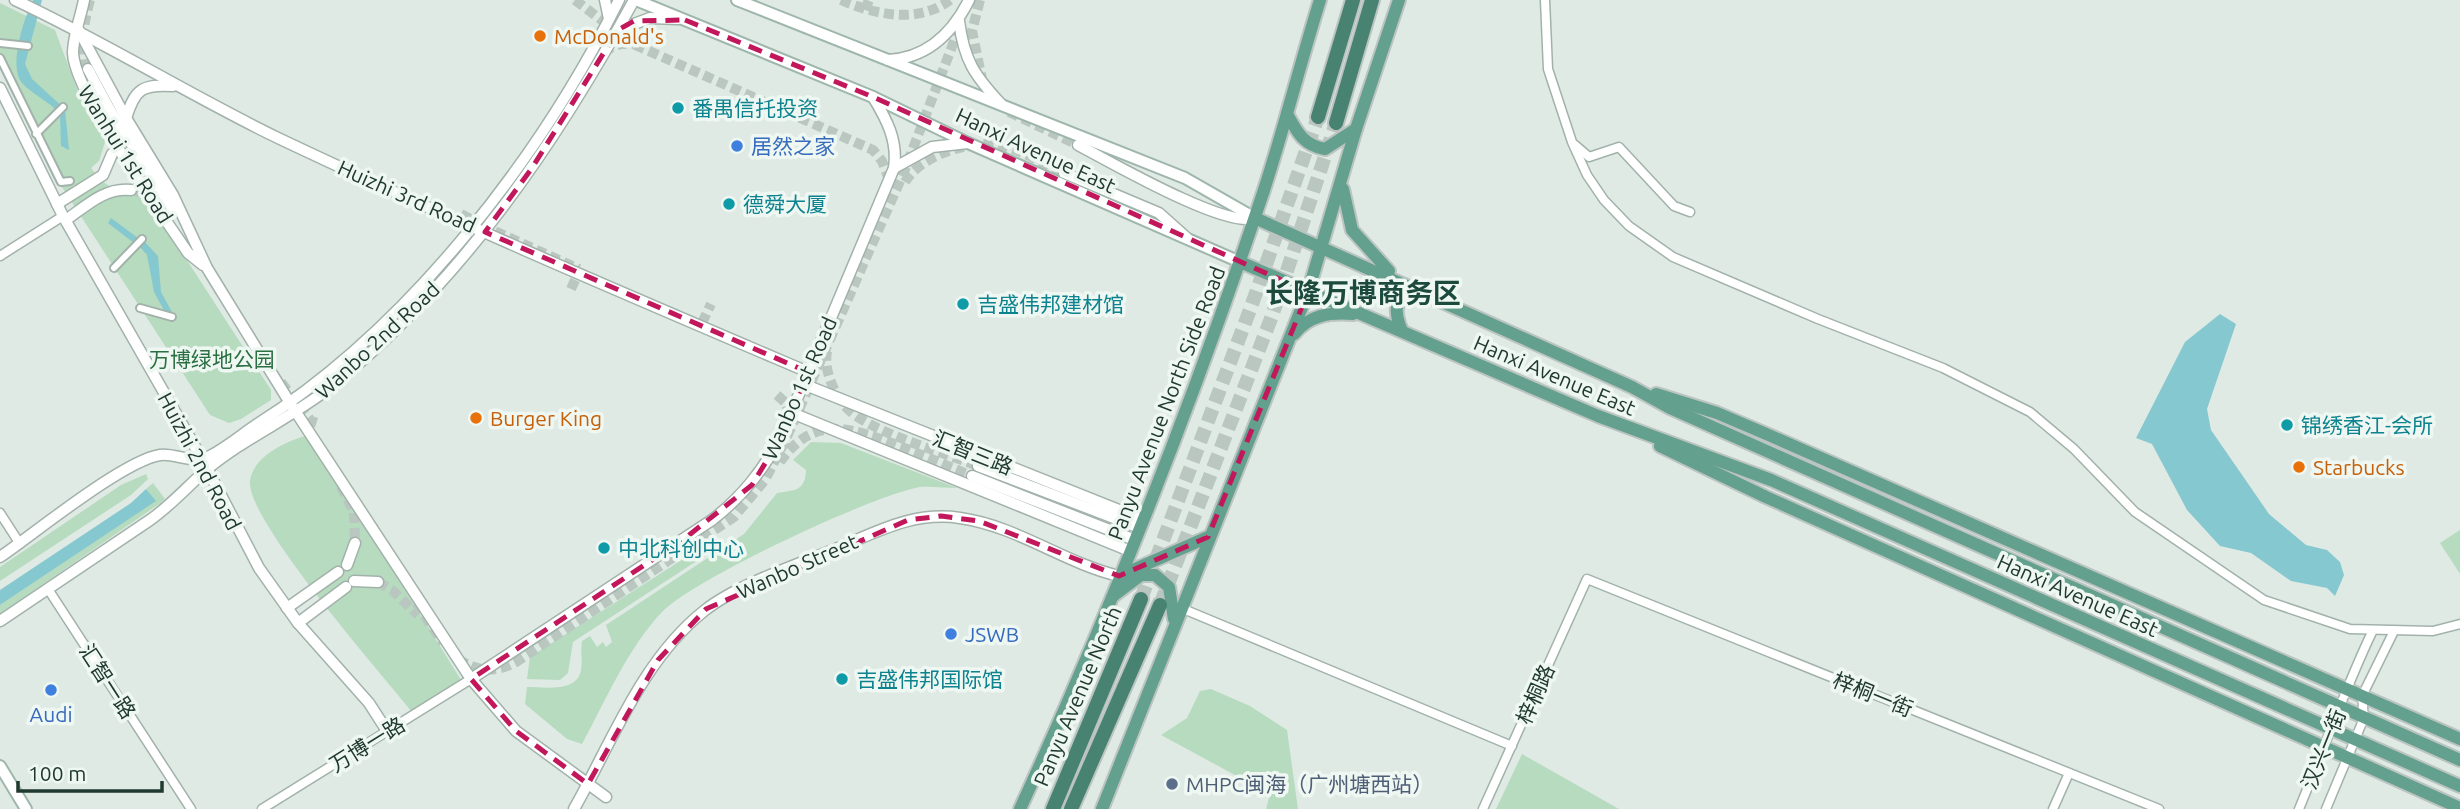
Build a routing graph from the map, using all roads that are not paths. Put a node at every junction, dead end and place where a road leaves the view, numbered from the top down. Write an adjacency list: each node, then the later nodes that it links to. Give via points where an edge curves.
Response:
1 (15, 0): 16 (street, Huizhi 3rd Road)
2 (84, 0): 16 (street, Wanhui 1st Road)
3 (605, 0): 13 (street)
4 (619, 0): 13 (street, Wanbo 2nd Road)
5 (635, 0): 14 (main road, Hanxi Avenue East); 17 (street, Wanbo 2nd Road)
6 (737, 0): 21 (main road, Hanxi Avenue East)
7 (969, 0): 15 (street)
8 (1320, 0): 28 (main road, Panyu Avenue North Side Road)
9 (1353, 0): 29 (highway)
10 (1372, 0): 31 (highway)
11 (1399, 0): 32 (main road)
12 (1545, 0): 34 (street, via 1548,69)
13 (609, 20): 47 (street, Wanbo 2nd Road, via 523,162)
14 (685, 20): 17 (street, via 650,18); 25 (main road, Hanxi Avenue East)
15 (959, 20): 21 (street, via 932,46 910,59); 26 (street, via 962,46 975,76)
16 (78, 29): 23 (street, Huizhi 3rd Road); 30 (street, Wanhui 1st Road); 55 (street, Wanhui 1st Road, via 73,52 83,86 188,253)
17 (618, 30): 48 (street, Wanbo 2nd Road, via 533,168)
18 (0, 43): 19 (street)
19 (28, 46)
20 (0, 58): 33 (street)
21 (884, 60): 26 (main road, Hanxi Avenue East)
22 (88, 69): 55 (street)
23 (177, 86): 30 (street, via 143,88 133,97); 47 (street, Huizhi 3rd Road)
24 (0, 88): 43 (street, Huizhi 2nd Road)
25 (873, 97): 35 (main road, Hanxi Avenue East); 38 (street, via 894,141)
26 (1001, 104): 46 (main road, Hanxi Avenue East, via 1185,178)
27 (60, 109): 33 (street)
28 (1287, 114): 32 (main road, via 1311,147 1325,149); 46 (main road, Panyu Avenue North Side Road)
29 (1318, 117)
30 (126, 118): 55 (street, Wanhui 1st Road, via 173,195)
31 (1336, 123)
32 (1356, 129): 40 (main road)
33 (36, 134): 41 (street, via 61,182)
34 (1572, 142): 44 (street, via 1589,157 1619,147 1674,206); 93 (street, via 1604,200 1629,226 1673,257 1994,392 2030,412 2074,449 2136,512 2264,600 2350,629)
35 (968, 143): 38 (street, via 932,147); 50 (main road, Hanxi Avenue East)
36 (1078, 145): 46 (street, via 1227,218)
37 (112, 154): 43 (street, via 103,175)
38 (894, 168): 64 (street, Wanbo 1st Road)
39 (1064, 173): 50 (street, via 1159,213)
40 (1343, 175): 51 (main road); 56 (main road, via 1345,209 1352,230)
41 (70, 180)
42 (131, 190): 45 (street, via 101,195)
43 (57, 204): 45 (street, Huizhi 2nd Road)
44 (1690, 212)
45 (64, 218): 52 (street); 70 (street, Huizhi 2nd Road)
46 (1255, 218): 51 (main road, Hanxi Avenue East); 53 (main road, Panyu Avenue North Side Road)
47 (473, 226): 48 (street, Huizhi 3rd Road); 67 (street, Wanbo 2nd Road)
48 (485, 232): 64 (street, Huizhi 3rd Road); 67 (street, Wanbo 2nd Road, via 375,348 336,383)
49 (142, 239): 54 (street)
50 (1190, 241): 53 (main road, Hanxi Avenue East)
51 (1322, 248): 56 (main road, Hanxi Avenue East); 58 (main road)
52 (0, 256)
53 (1240, 262): 58 (main road, Hanxi Avenue East); 75 (main road, Panyu Avenue North Side Road)
54 (114, 268)
55 (207, 268): 67 (street, Wanhui 1st Road)
56 (1400, 280): 57 (main road, Hanxi Avenue East)
57 (1414, 289): 62 (main road, via 1399,298 1396,317); 66 (main road, Hanxi Avenue East)
58 (1308, 292): 60 (main road, Hanxi Avenue East); 63 (main road)
59 (140, 308): 61 (street)
60 (1361, 314): 62 (main road, Hanxi Avenue East); 63 (main road, via 1317,316)
61 (172, 317)
62 (1402, 331): 69 (main road, Hanxi Avenue East)
63 (1288, 343): 76 (main road)
64 (808, 372): 65 (street, Wanbo 1st Road)
65 (803, 384): 68 (street, Wanbo 1st Road); 75 (street, 汇智三路)
66 (1632, 387): 96 (main road, via 1717,413); 98 (main road, Hanxi Avenue East)
67 (293, 408): 70 (street, Wanbo 2nd Road); 72 (street, Wanbo 2nd Road); 95 (street, Wanhui 1st Road)
68 (792, 412): 75 (street, 汇智三路); 95 (street, Wanbo 1st Road, via 762,471 736,502)
69 (1598, 416): 100 (main road, Hanxi Avenue East, via 1771,480); 105 (main road, via 1766,497)
70 (202, 459): 72 (street, Huizhi 2nd Road); 78 (street, via 161,455 144,461)
71 (978, 466): 75 (street)
72 (207, 470): 83 (street, Wanbo 2nd Road, via 173,504); 87 (street, Huizhi 2nd Road, via 259,568)
73 (972, 476): 75 (street)
74 (0, 513): 78 (street)
75 (1137, 534): 80 (main road, Panyu Avenue North Side Road)
76 (1208, 537): 80 (main road); 88 (main road)
77 (355, 543): 87 (street, via 342,569)
78 (20, 544): 79 (street)
79 (0, 557)
80 (1119, 576): 84 (main road, Panyu Avenue North Side Road); 110 (street, Wanbo Street, via 979,522 926,517 886,527 706,609 675,636 658,660)
81 (1587, 579): 104 (street, 梓桐路); 109 (street, 梓桐一街)
82 (379, 582): 90 (street, via 350,584)
83 (48, 589): 89 (street, Wanbo 2nd Road); 115 (street, 汇智一路)
84 (1111, 598): 92 (main road, via 1141,575 1161,578 1171,593); 118 (main road, Panyu Avenue North Side Road)
85 (1141, 599): 119 (highway, Panyu Avenue North)
86 (1160, 605): 120 (highway, Panyu Avenue North)
87 (287, 608): 90 (street, Huizhi 2nd Road)
88 (1181, 608): 92 (main road); 104 (street)
89 (0, 621)
90 (298, 623): 101 (street, Huizhi 2nd Road, via 369,702)
91 (2460, 624): 94 (street, via 2433,631)
92 (1175, 626): 121 (main road)
93 (2373, 630): 94 (street); 96 (street, 汉兴一街)
94 (2394, 631): 97 (street)
95 (471, 679): 101 (street, 万博一路); 110 (street, Wanhui 1st Road, via 516,731)
96 (2345, 688): 97 (main road); 98 (street, 汉兴一街)
97 (2362, 696): 99 (street); 102 (main road)
98 (2341, 707): 99 (main road, Hanxi Avenue East); 100 (street, 汉兴一街)
99 (2364, 718): 103 (street, 汉兴一街); 107 (main road, Hanxi Avenue East)
100 (2332, 729): 103 (main road, Hanxi Avenue East); 105 (street, 汉兴一街)
101 (387, 731): 116 (street, 万博一路)
102 (2460, 739)
103 (2355, 740): 106 (street, 汉兴一街); 111 (main road, Hanxi Avenue East)
104 (1512, 746): 122 (street, 梓桐路)
105 (2324, 748): 106 (main road); 125 (street, 汉兴一街)
106 (2347, 758): 113 (main road); 126 (street, 汉兴一街)
107 (2460, 760)
108 (0, 766): 114 (main road)
109 (2069, 773): 123 (street); 124 (street, 梓桐一街)
110 (588, 784): 112 (street, Wanhui 1st Road); 117 (street, Wanbo Street)
111 (2460, 786)
112 (606, 797)
113 (2460, 808)
114 (26, 809)
115 (191, 809)
116 (262, 809)
117 (574, 809)
118 (1020, 809)
119 (1053, 809)
120 (1071, 809)
121 (1102, 809)
122 (1483, 809)
123 (2053, 809)
124 (2159, 809)
125 (2299, 809)
126 (2326, 809)

